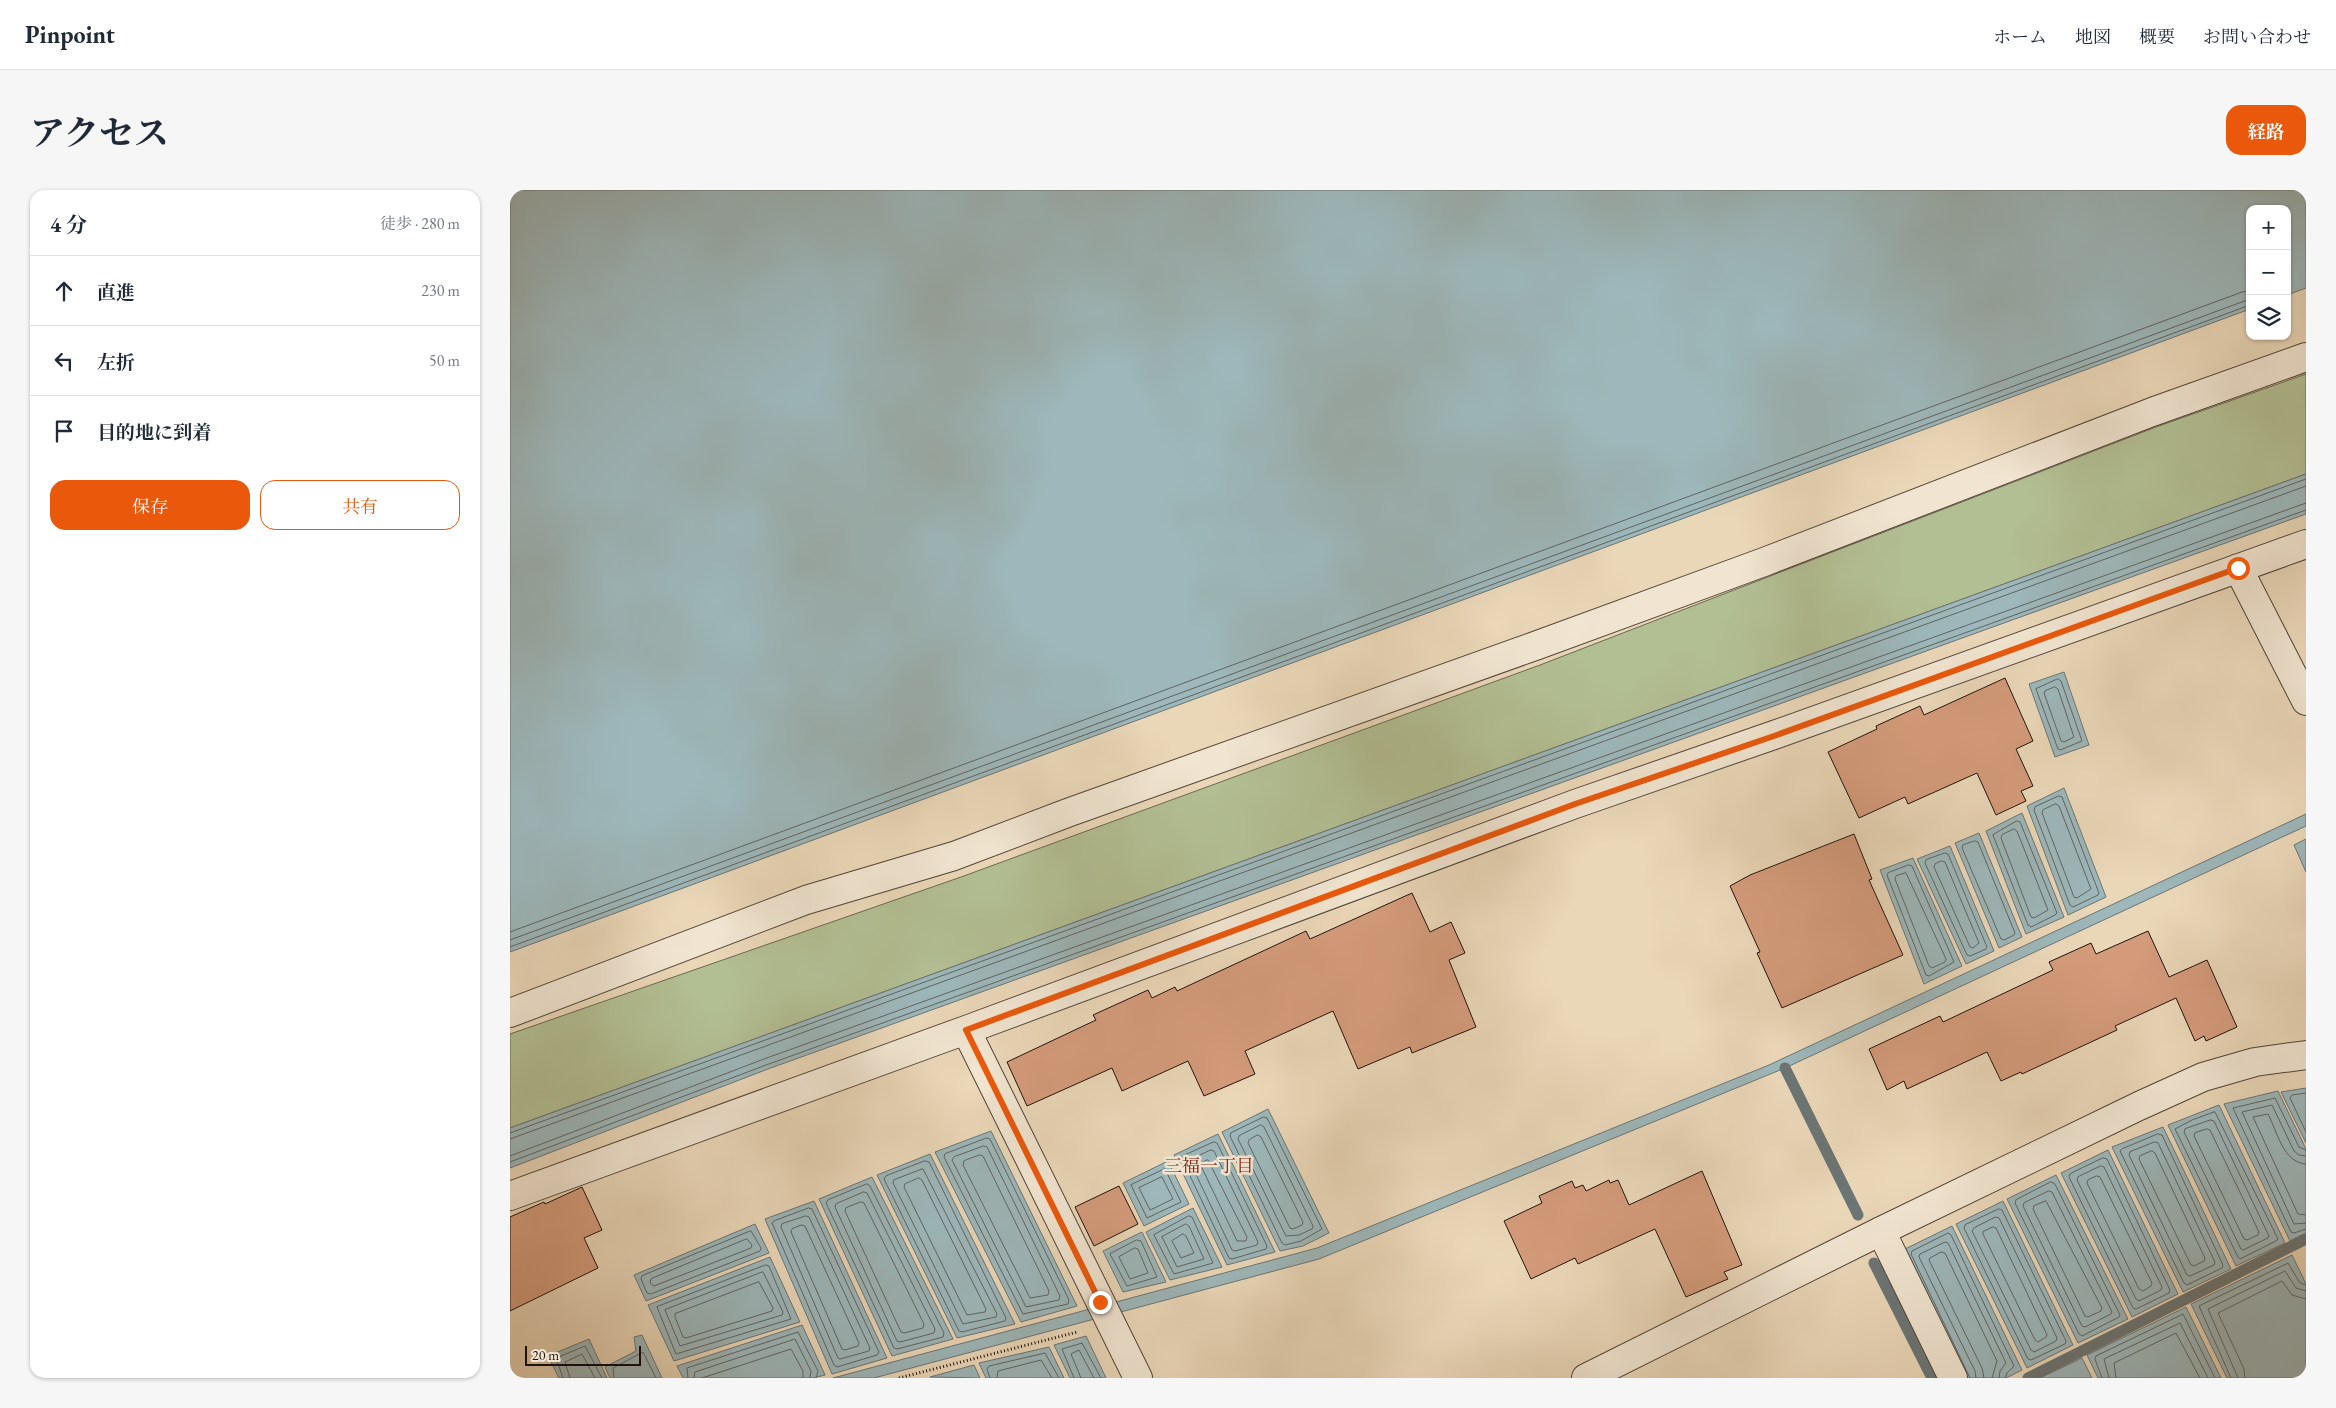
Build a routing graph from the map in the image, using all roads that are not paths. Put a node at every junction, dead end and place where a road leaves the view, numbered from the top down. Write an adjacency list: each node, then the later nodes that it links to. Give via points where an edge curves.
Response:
1 (2306, 357): 5 (street, via 2152,412 1581,629 954,856 806,900)
2 (2306, 544): 3 (street)
3 (2238, 568): 4 (street); 6 (street, via 1774,736 1575,804)
4 (2306, 701)
5 (510, 1013)
6 (966, 1030): 8 (street); 10 (street)
7 (2305, 1052): 9 (street, via 2202,1077)
8 (510, 1196)
9 (1881, 1230): 11 (street); 12 (street)
10 (1138, 1378)
11 (1586, 1378)
12 (1953, 1378)

